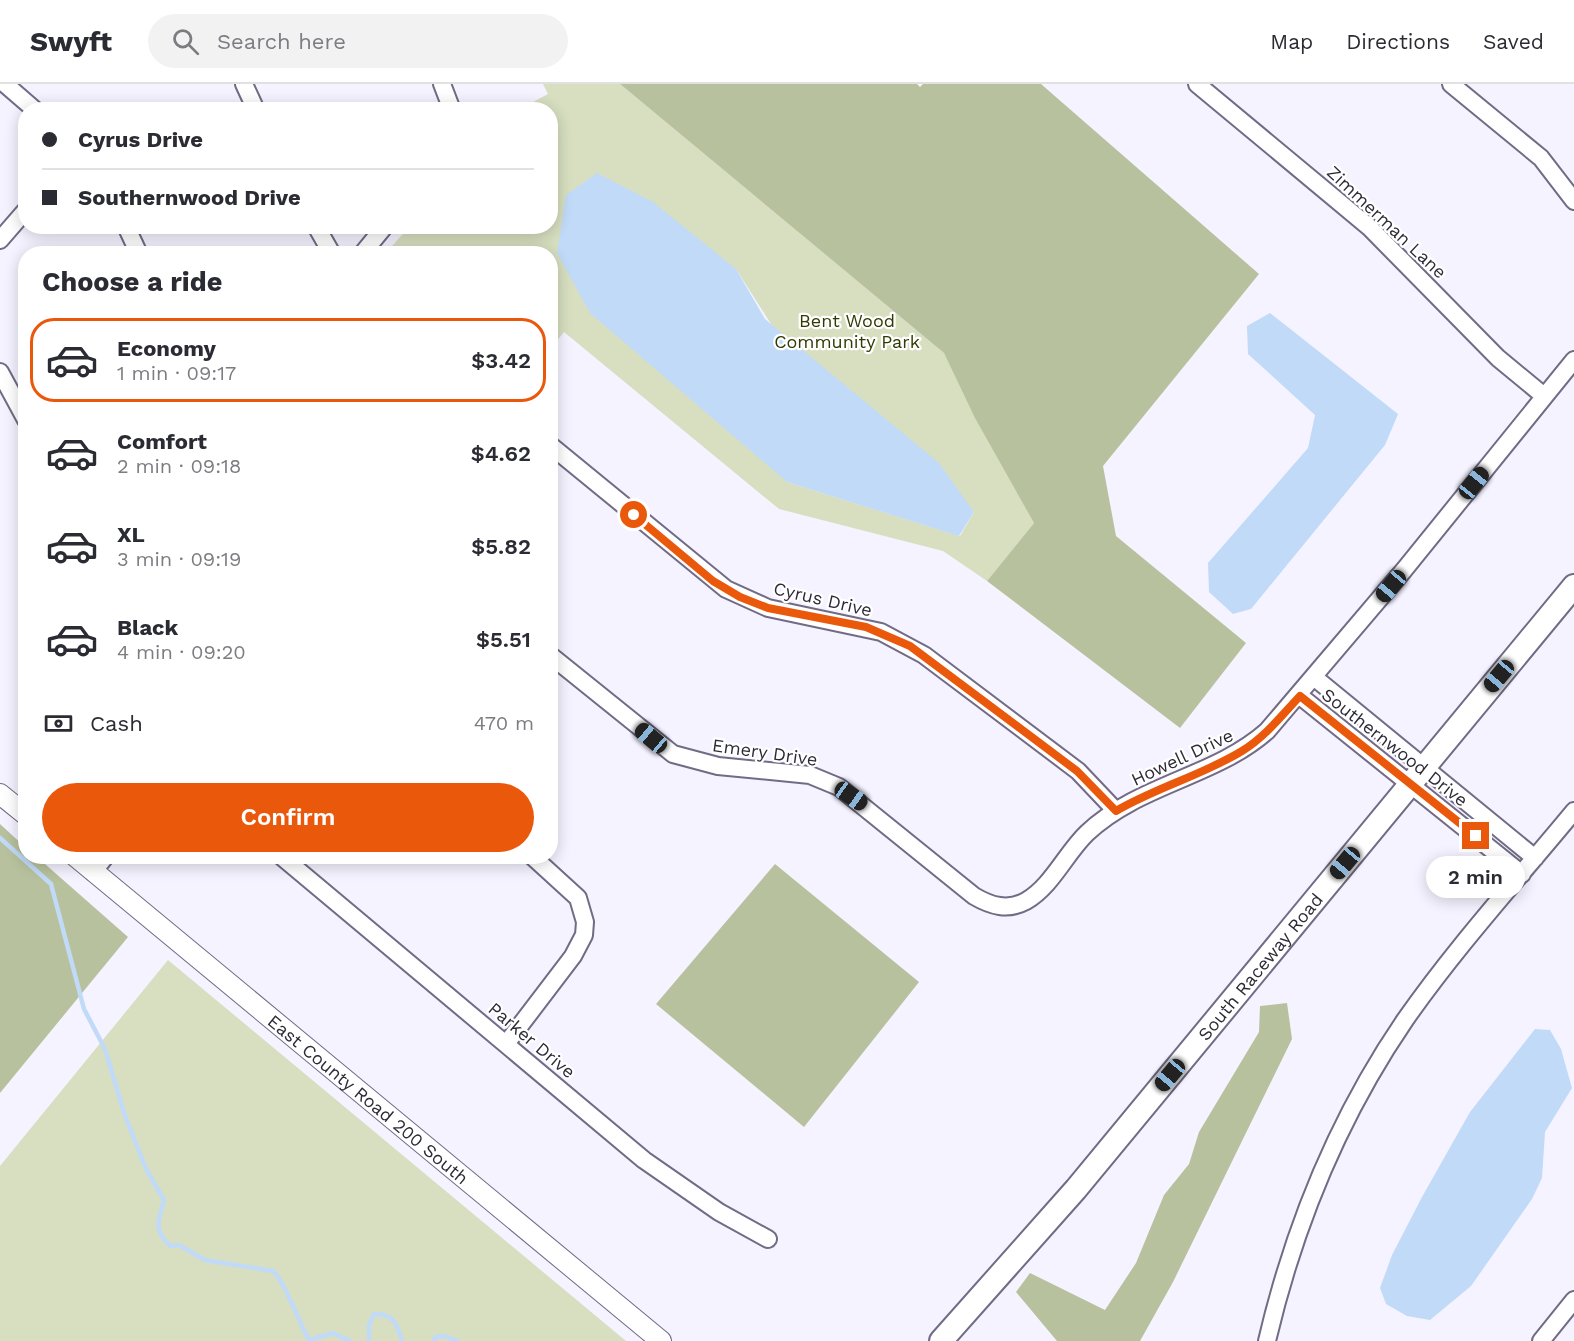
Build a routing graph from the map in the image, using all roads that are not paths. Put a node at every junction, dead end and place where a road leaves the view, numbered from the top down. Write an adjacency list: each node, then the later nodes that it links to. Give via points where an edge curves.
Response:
1 (5, 84): 6 (street)
2 (244, 84): 7 (street)
3 (442, 84): 8 (street)
4 (1197, 84): 16 (street, Zimmerman Lane, via 1369,227 1498,358)
5 (1451, 84): 9 (street, via 1541,158)
6 (26, 102)
7 (252, 102)
8 (450, 102)
9 (1574, 201)
10 (18, 219): 12 (street)
11 (378, 234): 13 (street)
12 (0, 240)
13 (369, 246)
14 (1574, 360): 16 (street, Howell Drive)
15 (0, 372): 17 (street)
16 (1544, 396): 21 (street, Howell Drive)
17 (18, 405)
18 (558, 452): 25 (street, Cyrus Drive, via 726,589 768,608 881,632 924,655 1077,771)
19 (1574, 586): 23 (main road, South Raceway Road)
20 (558, 661): 32 (street, Emery Drive, via 673,754 718,766 798,773 825,780 863,804 974,896)
21 (1315, 678): 22 (street, Howell Drive); 23 (street, Southernwood Drive)
22 (1300, 696): 24 (street, Southernwood Drive); 25 (street, Howell Drive, via 1242,751)
23 (1425, 767): 24 (main road, South Raceway Road); 27 (street, Southernwood Drive)
24 (1409, 785): 31 (street, Southernwood Drive); 37 (main road, South Raceway Road, via 1076,1189)
25 (1116, 811): 32 (street, Howell Drive, via 1088,832 1033,896 1016,906)
26 (1574, 811): 27 (street)
27 (1535, 858): 31 (street)
28 (100, 864): 36 (street, East County Road 200 South)
29 (291, 864): 33 (street, Parker Drive)
30 (541, 864): 33 (street, via 578,898 584,934 573,957)
31 (1522, 874): 38 (street, via 1414,1007 1355,1101 1304,1213)
32 (1004, 907)
33 (506, 1044): 34 (street, Parker Drive, via 644,1160 719,1212)
34 (768, 1239)
35 (1574, 1300): 39 (street)
36 (661, 1341)
37 (941, 1341)
38 (1267, 1341)
39 (1541, 1341)

